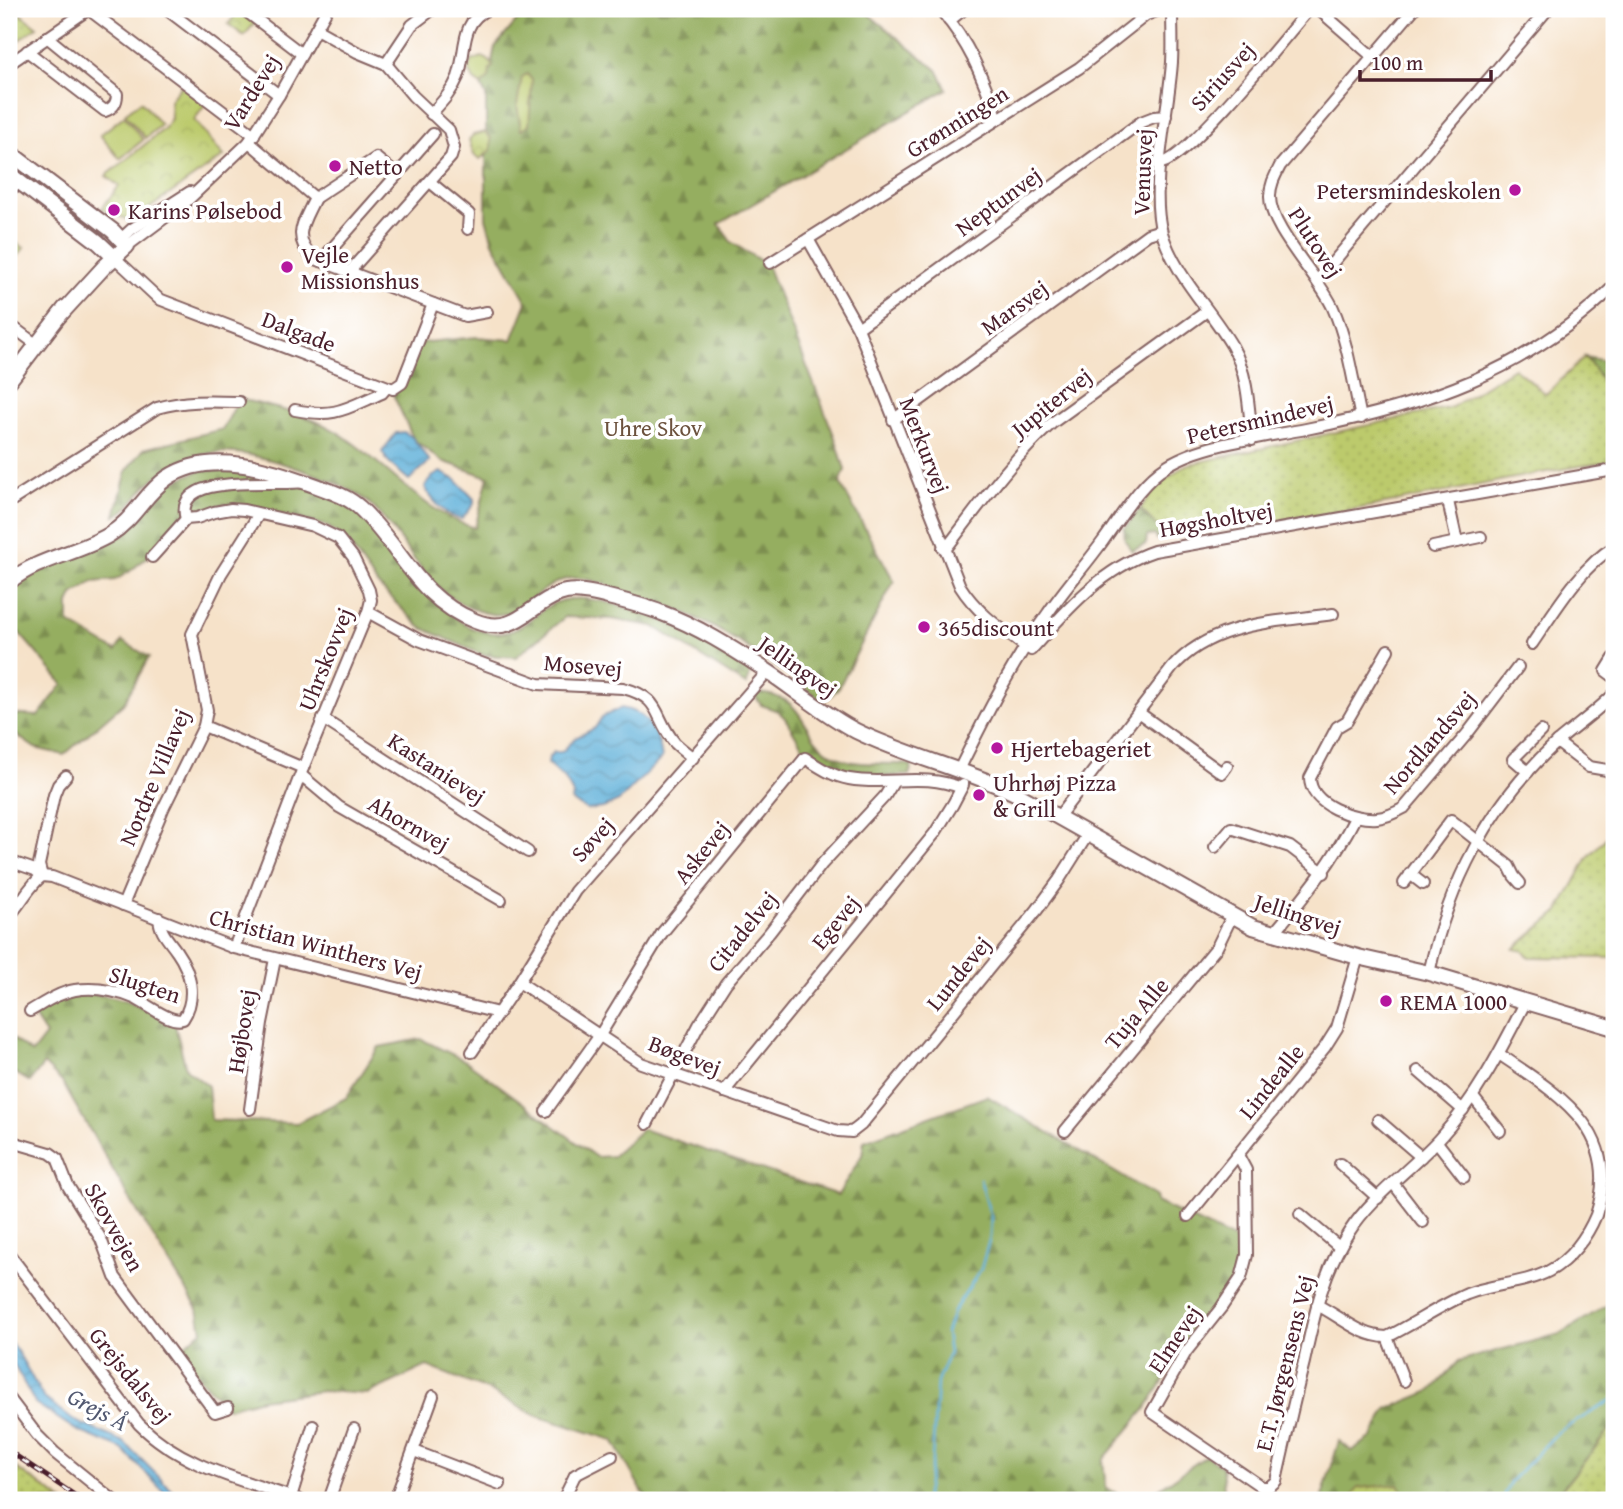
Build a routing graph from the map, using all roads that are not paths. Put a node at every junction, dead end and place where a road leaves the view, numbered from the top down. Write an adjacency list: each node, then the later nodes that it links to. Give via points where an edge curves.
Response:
1 (88, 9): 17 (street); 28 (street)
2 (166, 9): 23 (street)
3 (243, 9): 19 (street)
4 (327, 9): 16 (street, Vardevej)
5 (433, 9): 22 (street, via 412,25)
6 (488, 9): 24 (street, via 468,28 458,76)
7 (940, 9): 15 (street)
8 (964, 9): 15 (street)
9 (1162, 9): 26 (street, Grønningen, via 1146,15 1079,68)
10 (1172, 9): 25 (street, Venusvej)
11 (1309, 9): 30 (street, Siriusvej, via 1223,109 1173,158)
12 (1318, 9): 20 (street)
13 (1414, 9): 20 (street, Plutovej)
14 (1548, 9): 43 (street)
15 (950, 20): 26 (street, via 974,55)
16 (316, 29): 19 (street, Vardevej); 22 (street)
17 (47, 37): 18 (street); 18 (street, via 117,94 111,109 105,111)
18 (27, 51): 21 (street)
19 (302, 54): 23 (street, Vardevej)
20 (1373, 57): 43 (street, Plutovej, via 1280,166 1272,182 1271,209 1277,223)
21 (9, 64)
22 (386, 64): 24 (street)
23 (279, 95): 28 (street, Vardevej)
24 (431, 114): 33 (street, via 449,131 454,148)
25 (1166, 116): 30 (street, Venusvej); 49 (street, Neptunvej, via 1141,122)
26 (998, 119): 37 (street, Grønningen)
27 (433, 134): 31 (street)
28 (251, 139): 34 (street); 38 (street, Vardevej, via 199,188 131,229)
29 (9, 152): 38 (main road)
30 (1161, 163): 36 (street, Venusvej)
31 (397, 175): 34 (street, via 376,158); 40 (street)
32 (12, 182): 39 (main road)
33 (430, 182): 35 (street, via 469,214); 42 (street)
34 (315, 198): 40 (street, via 300,237 305,250)
35 (468, 229)
36 (1161, 230): 46 (street, Venusvej, via 1179,273); 56 (street, Marsvej, via 1148,234)
37 (808, 239): 41 (street, Grønningen); 49 (street, Merkurvej)
38 (124, 243): 39 (main road, Vardevej)
39 (111, 253): 50 (main road, Vardevej); 52 (street, Dalgade, via 159,299)
40 (321, 261): 42 (street)
41 (770, 263)
42 (349, 272): 45 (street)
43 (1318, 280): 55 (street, Plutovej, via 1334,308)
44 (1614, 286): 55 (street, Petersmindevej, via 1564,329 1496,370 1452,390)
45 (433, 304): 47 (street, via 465,316); 52 (street, via 402,383)
46 (1207, 311): 57 (street, Venusvej, via 1240,364); 68 (street, Jupitervej, via 1052,423 1017,456)
47 (487, 312)
48 (9, 324): 50 (street)
49 (858, 328): 56 (street, Merkurvej)
50 (37, 345): 51 (main road, Vardevej)
51 (9, 381)
52 (387, 387): 54 (street, via 331,413)
53 (239, 402): 61 (street, via 198,401 157,408)
54 (295, 410)
55 (1361, 418): 57 (street, Petersmindevej)
56 (893, 420): 68 (street, Merkurvej)
57 (1252, 440): 74 (street, Petersmindevej, via 1198,451 1153,477 1047,613)
58 (1614, 470): 60 (street, Høgsholtvej)
59 (305, 482): 63 (street, via 255,481 206,488 187,501); 70 (main road, Jellingvej, via 234,464 188,468 161,484 111,533 32,567); 78 (main road, Jellingvej, via 359,508 423,587 478,622 512,623 558,594 584,592 662,613)
60 (1448, 500): 65 (street); 74 (street, Høgsholtvej, via 1154,551 1117,567 1077,600 1031,650)
61 (9, 502)
62 (259, 514): 63 (street, Uhrskovvej, via 231,509); 71 (street, Uhrskovvej, via 313,526 338,538 369,590); 83 (street, Nordre Villavej, via 221,574 192,634 207,710)
63 (186, 519): 69 (street)
64 (1481, 537): 65 (street)
65 (1457, 542): 66 (street)
66 (1433, 547)
67 (1614, 547): 73 (street, via 1588,569)
68 (943, 548): 74 (street, Merkurvej, via 970,602)
69 (152, 557)
70 (9, 582)
71 (368, 612): 82 (street, Uhrskovvej); 86 (street, Mosevej, via 419,640 538,684 634,691 652,703 674,742)
72 (1333, 614): 81 (street, via 1232,629 1199,643 1181,657)
73 (1532, 644)
74 (1026, 647): 89 (street, Petersmindevej)
75 (1388, 650): 96 (street, Nordlandsvej, via 1310,778 1320,799)
76 (1614, 657): 79 (street, via 1606,671)
77 (1518, 667): 96 (street, Nordlandsvej, via 1404,808 1376,818)
78 (768, 671): 86 (street, Søvej); 89 (main road, Jellingvej, via 856,730 915,757)
79 (1614, 677)
80 (1614, 694): 85 (street)
81 (1138, 712): 87 (street, via 1222,773); 95 (street)
82 (323, 719): 88 (street, Uhrskovvej); 100 (street, Kastanievej)
83 (204, 726): 88 (street, Ahornvej); 107 (street, Nordre Villavej)
84 (1541, 731): 90 (street, via 1513,759)
85 (1557, 742): 90 (street); 91 (street, via 1589,767)
86 (692, 758): 116 (street, Søvej, via 575,891)
87 (1227, 766)
88 (302, 771): 106 (street, Ahornvej, via 339,807); 112 (street, Uhrskovvej)
89 (963, 771): 94 (street, Egevej); 95 (main road, Jellingvej)
90 (1528, 772): 98 (street)
91 (1612, 774)
92 (66, 776): 103 (street, via 54,794 39,866)
93 (894, 781): 94 (street, Askevej, via 933,779); 121 (street, Askevej, via 832,775 805,758 662,933); 125 (street, Citadelvej, via 726,983)
94 (961, 788): 126 (street, Egevej, via 935,832)
95 (1059, 816): 97 (main road, Jellingvej)
96 (1356, 816): 102 (street)
97 (1088, 834): 109 (main road, Jellingvej); 135 (street, Lundevej, via 1037,910)
98 (1478, 841): 104 (street, via 1509,866); 105 (street, via 1451,820 1407,879); 115 (street, via 1447,907)
99 (1215, 847): 102 (street, via 1231,828 1290,847)
100 (528, 852)
101 (9, 861): 103 (street, Christian Winthers Vej)
102 (1324, 873): 111 (street)
103 (41, 876): 107 (street, Christian Winthers Vej); 108 (street)
104 (1520, 883)
105 (1423, 884)
106 (500, 900)
107 (123, 905): 110 (street, Christian Winthers Vej)
108 (9, 916)
109 (1232, 916): 111 (main road, Jellingvej); 133 (street, Tuja Alle, via 1217,947)
110 (159, 919): 112 (street, Christian Winthers Vej); 118 (street, Slugten, via 160,929 180,956 192,991 183,1019 174,1020 134,998 91,989 58,995)
111 (1274, 933): 113 (main road, Jellingvej)
112 (234, 948): 114 (street, Christian Winthers Vej)
113 (1359, 957): 115 (main road, Jellingvej); 138 (street, Lindealle, via 1337,1028)
114 (275, 959): 119 (street, Christian Winthers Vej); 128 (street, Højbovej)
115 (1429, 973): 117 (main road, Jellingvej)
116 (519, 982): 119 (street, Søvej); 121 (street, Bøgevej)
117 (1526, 1001): 120 (main road, Jellingvej); 123 (street, E.T. Jørgensens Vej)
118 (30, 1011)
119 (498, 1013): 122 (street, Søvej)
120 (1614, 1028)
121 (600, 1035): 125 (street, Bøgevej, via 641,1063); 130 (street, Askevej)
122 (472, 1052)
123 (1499, 1054): 127 (street, E.T. Jørgensens Vej); 150 (street, via 1587,1119 1606,1157 1602,1203 1580,1244 1565,1261 1547,1272 1469,1294)
124 (1418, 1071): 129 (street)
125 (674, 1075): 126 (street, Bøgevej); 132 (street, Citadelvej)
126 (723, 1092): 135 (street, Bøgevej)
127 (1473, 1097): 129 (street, E.T. Jørgensens Vej); 134 (street)
128 (250, 1109)
129 (1463, 1110): 137 (street, E.T. Jørgensens Vej)
130 (546, 1111)
131 (1378, 1120): 139 (street)
132 (647, 1124)
133 (1065, 1131)
134 (1500, 1131)
135 (852, 1132)
136 (9, 1141): 154 (street, Skovvejen, via 57,1158 68,1186 108,1253 115,1277 215,1412)
137 (1437, 1142): 139 (street, E.T. Jørgensens Vej); 141 (street)
138 (1238, 1155): 145 (street, Lindealle); 160 (street, Elmevej, via 1246,1170 1247,1255 1241,1278 1186,1352 1152,1412 1262,1487)
139 (1421, 1157): 142 (street, E.T. Jørgensens Vej)
140 (1340, 1164): 143 (street)
141 (1464, 1177)
142 (1393, 1183): 143 (street, E.T. Jørgensens Vej); 146 (street)
143 (1378, 1198): 147 (street, E.T. Jørgensens Vej)
144 (1300, 1214): 147 (street)
145 (1188, 1216)
146 (1423, 1222)
147 (1339, 1247): 149 (street, E.T. Jørgensens Vej)
148 (9, 1254): 161 (street, Grejsdalsvej, via 154,1439 185,1459)
149 (1317, 1305): 150 (street, via 1366,1334); 160 (street, E.T. Jørgensens Vej, via 1276,1481)
150 (1387, 1337): 151 (street)
151 (1404, 1381)
152 (433, 1396): 157 (street)
153 (9, 1398): 162 (street, via 55,1453)
154 (228, 1408)
155 (313, 1426): 161 (street, Grejsdalsvej)
156 (354, 1429): 163 (street)
157 (414, 1451): 159 (street); 164 (street)
158 (612, 1456): 165 (street, via 575,1475)
159 (500, 1484)
160 (1269, 1487)
161 (295, 1499)
162 (113, 1500)
163 (329, 1500)
164 (395, 1500)
165 (563, 1500)

